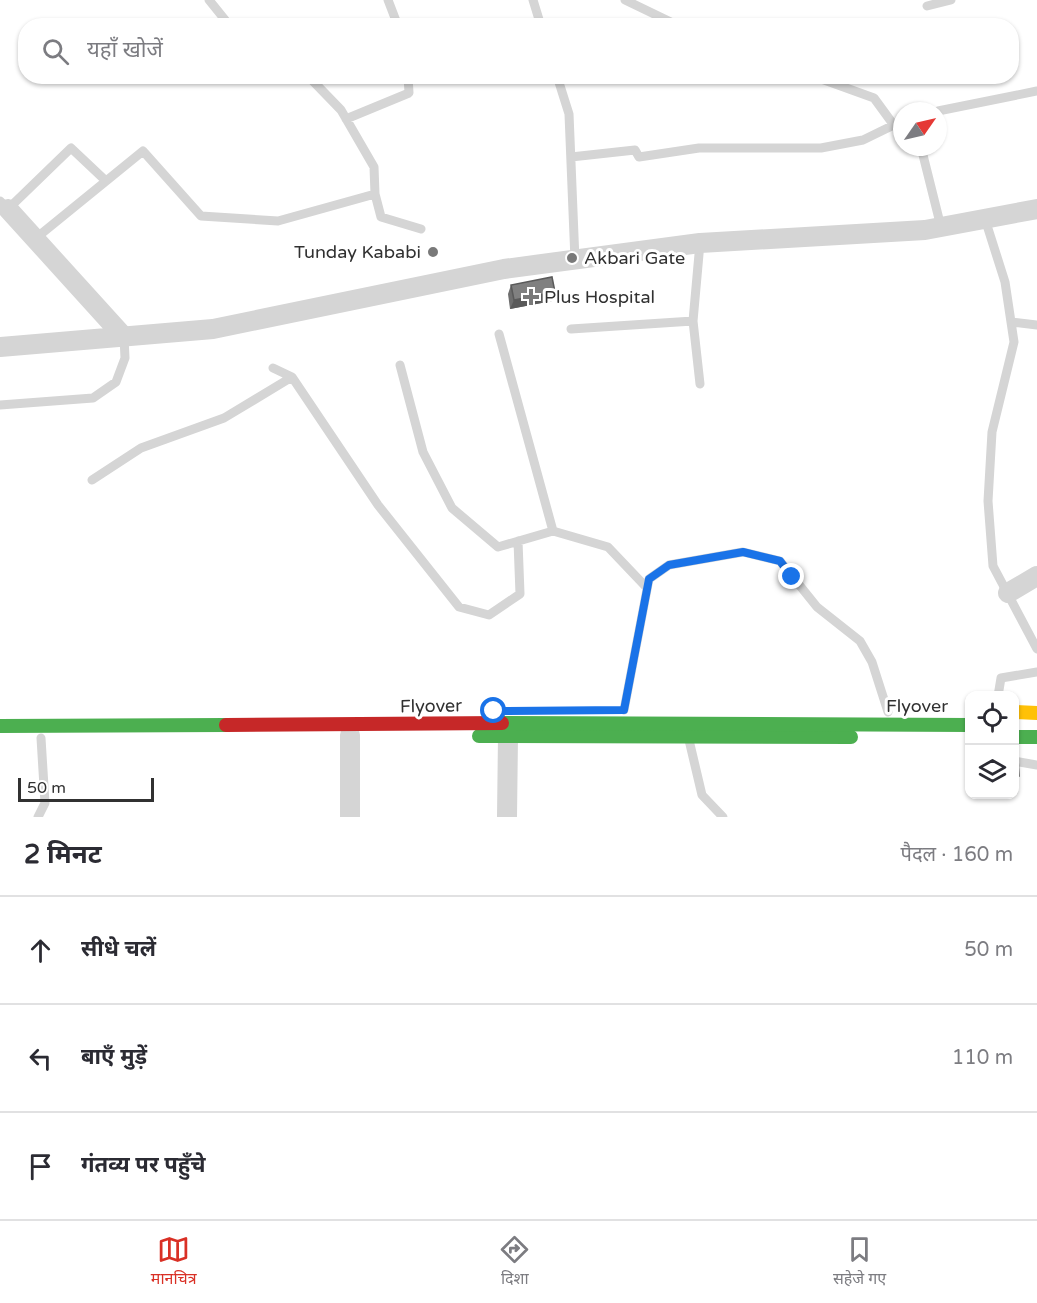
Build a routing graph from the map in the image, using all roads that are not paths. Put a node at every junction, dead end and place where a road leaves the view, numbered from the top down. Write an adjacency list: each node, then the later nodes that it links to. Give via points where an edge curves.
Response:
1 (209, 0): 7 (lane)
2 (388, 0): 8 (lane)
3 (533, 0): 9 (lane)
4 (625, 0): 10 (lane)
5 (951, 0): 6 (lane)
6 (927, 6)
7 (224, 18)
8 (395, 18)
9 (539, 18)
10 (662, 18)
11 (315, 84): 18 (lane)
12 (408, 84): 18 (lane, via 409,93)
13 (560, 84): 21 (lane, via 569,114)
14 (835, 84): 17 (lane, via 874,98)
15 (1037, 91): 16 (lane)
16 (947, 109)
17 (893, 118)
18 (346, 119): 23 (lane, via 374,167)
19 (893, 124): 21 (lane, via 863,140 821,148 699,148 639,157 635,150)
20 (923, 156): 27 (lane)
21 (571, 157): 31 (lane)
22 (106, 181): 23 (lane, via 143,151 201,216 278,221); 24 (lane, via 71,148); 29 (lane)
23 (375, 194): 28 (lane, via 381,217)
24 (4, 205): 37 (street)
25 (1037, 209): 26 (street)
26 (985, 219): 27 (street); 33 (lane, via 1005,282)
27 (940, 227): 30 (street)
28 (421, 230)
29 (41, 234)
30 (700, 243): 31 (street); 32 (lane)
31 (575, 260): 37 (street, via 504,269 213,329)
32 (693, 321): 35 (lane); 42 (lane)
33 (1011, 322): 34 (lane); 49 (lane, via 1014,342 992,432 988,501 993,566)
34 (1037, 325)
35 (571, 329)
36 (499, 334): 45 (lane)
37 (124, 337): 38 (street); 43 (lane, via 125,358 116,382 93,398)
38 (0, 347)
39 (400, 365): 46 (lane, via 423,452 452,508 498,547)
40 (273, 368): 41 (lane)
41 (292, 377): 44 (lane, via 224,418 141,448); 46 (lane, via 378,505 459,607 489,615 520,594)
42 (700, 384)
43 (0, 405)
44 (92, 480)
45 (553, 531): 46 (lane); 48 (lane, via 608,547)
46 (518, 541)
47 (1037, 576): 49 (street)
48 (647, 588): 53 (lane); 55 (lane, via 649,579 669,565 743,552 780,561 817,607 860,641 872,662)
49 (1008, 593): 50 (lane)
50 (1037, 649)
51 (1037, 672): 52 (lane, via 1001,678)
52 (999, 691)
53 (624, 710): 54 (main road); 55 (main road)
54 (356, 712): 59 (main road); 64 (main road)
55 (888, 712): 56 (main road)
56 (965, 712)
57 (1019, 712): 58 (main road)
58 (1037, 713)
59 (0, 714)
60 (965, 724): 63 (main road, Flyover, bridge)
61 (1019, 725): 62 (main road)
62 (1037, 725)
63 (0, 726)
64 (353, 735): 65 (main road); 70 (main road); 75 (street)
65 (508, 736): 71 (main road); 76 (street)
66 (965, 737): 71 (main road)
67 (1019, 737): 68 (main road)
68 (1037, 737)
69 (0, 738): 70 (main road)
70 (41, 738): 74 (lane, via 45,803)
71 (688, 738): 77 (lane, via 702,795)
72 (1019, 762): 73 (lane)
73 (1037, 765)
74 (38, 817)
75 (350, 817)
76 (507, 817)
77 (723, 817)

